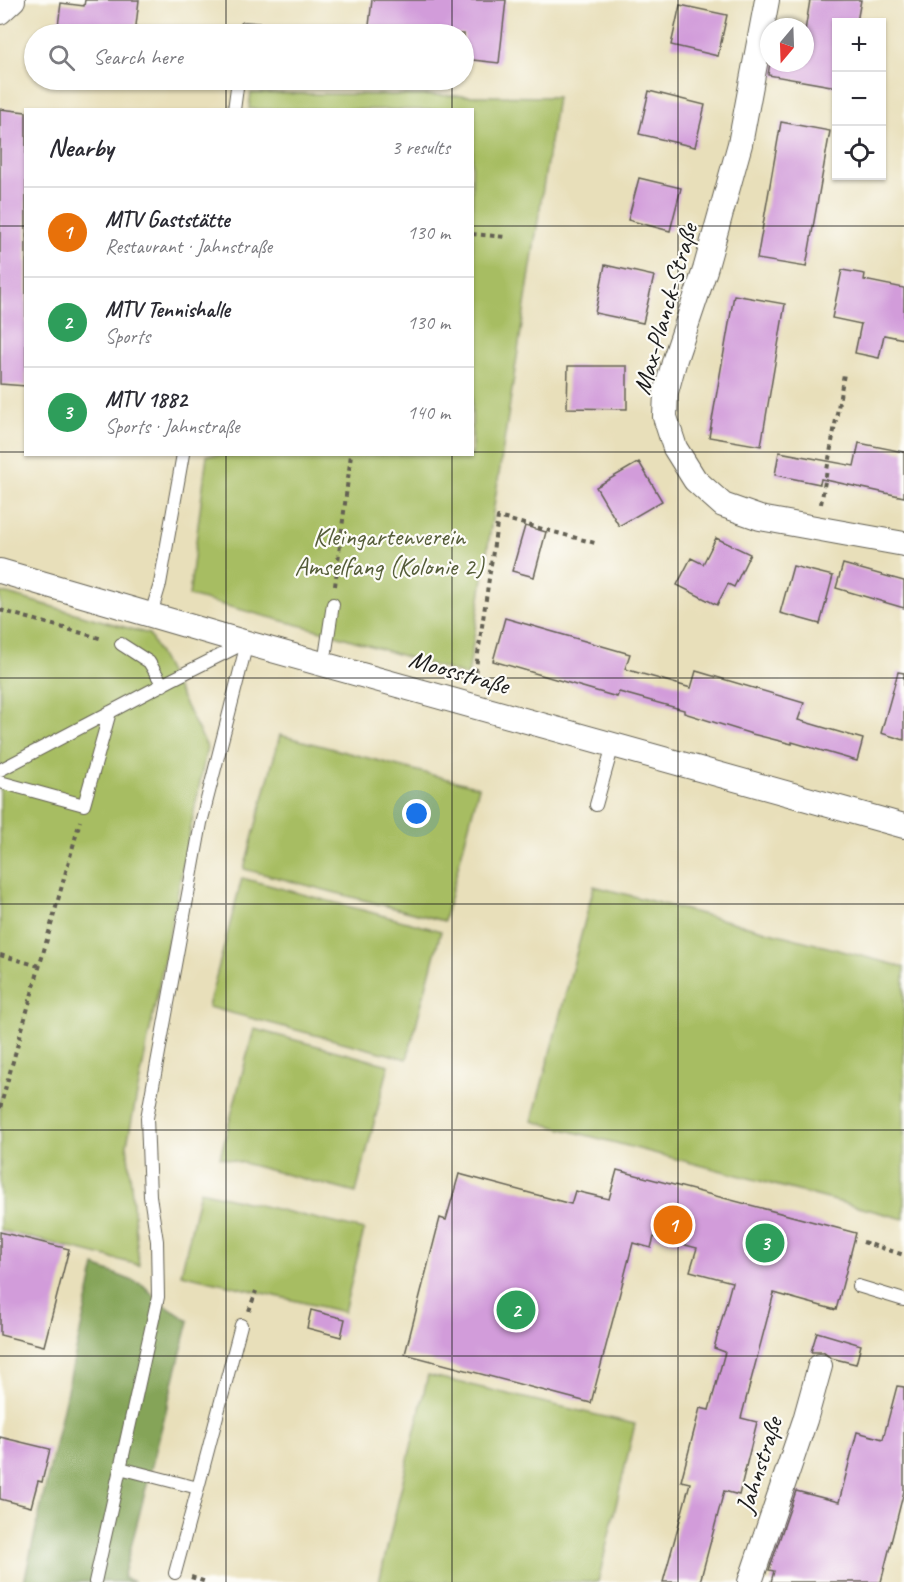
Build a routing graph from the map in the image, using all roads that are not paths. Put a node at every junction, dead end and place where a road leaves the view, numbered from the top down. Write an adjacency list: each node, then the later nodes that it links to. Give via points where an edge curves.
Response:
1 (13, 0): 3 (street)
2 (767, 0): 7 (street, Max-Planck-Straße, via 740,144 675,359 664,417 675,448 695,480 723,505 760,518)
3 (0, 12)
4 (237, 90): 5 (lane)
5 (234, 108)
6 (183, 456): 10 (lane)
7 (904, 544)
8 (0, 571): 10 (street, Moosstraße)
9 (333, 604): 13 (lane)
10 (151, 614): 11 (street, Moosstraße)
11 (246, 643): 13 (street, Moosstraße); 14 (lane); 25 (lane, via 201,824 147,1118 158,1297)
12 (121, 644): 14 (lane, via 149,662)
13 (324, 664): 16 (street, Moosstraße)
14 (163, 685): 15 (lane)
15 (110, 712): 17 (lane); 18 (lane, via 84,806)
16 (613, 745): 19 (lane); 20 (street, Moosstraße)
17 (0, 770)
18 (0, 782)
19 (596, 805)
20 (904, 826)
21 (858, 1286): 22 (lane)
22 (904, 1300)
23 (241, 1324): 26 (lane)
24 (820, 1366): 29 (street, Jahnstraße)
25 (120, 1468): 26 (lane); 28 (lane)
26 (198, 1488): 27 (lane)
27 (175, 1573)
28 (95, 1582)
29 (750, 1582)

